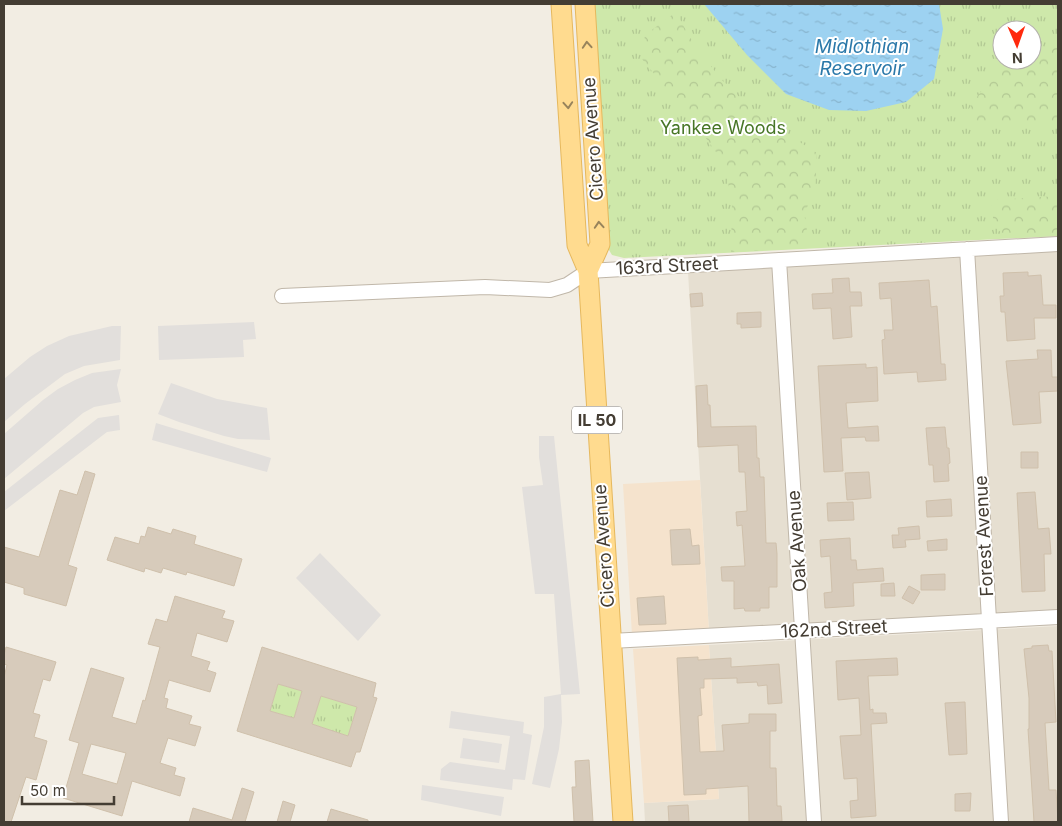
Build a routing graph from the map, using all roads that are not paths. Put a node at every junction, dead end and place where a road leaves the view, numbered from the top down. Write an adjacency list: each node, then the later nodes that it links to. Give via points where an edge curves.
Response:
1 (561, 4): 6 (main road, Cicero Avenue / IL 50, one-way to 6, via 577,245)
2 (585, 4): 6 (main road, Cicero Avenue / IL 50, one-way to 2, via 600,244)
3 (1058, 244): 4 (street, 163rd Street)
4 (967, 249): 5 (street, 163rd Street); 9 (street, Forest Avenue)
5 (779, 260): 6 (street, 163rd Street); 10 (street, Oak Avenue)
6 (588, 271): 7 (street, via 567,285 550,290 485,287); 11 (main road, Cicero Avenue / IL 50)
7 (282, 296)
8 (1058, 617): 9 (street, 162nd Street)
9 (988, 621): 10 (street, 162nd Street); 14 (street, Forest Avenue)
10 (803, 631): 11 (street, 162nd Street); 13 (street, Oak Avenue)
11 (611, 641): 12 (main road, Cicero Avenue / IL 50)
12 (623, 822)
13 (814, 822)
14 (1001, 822)

